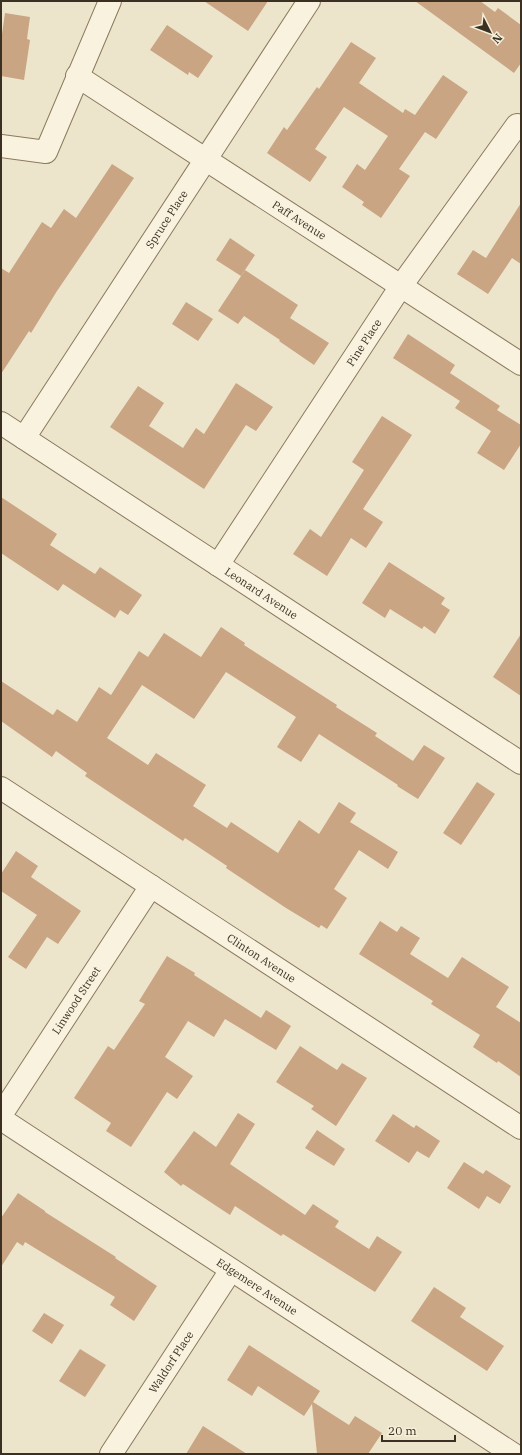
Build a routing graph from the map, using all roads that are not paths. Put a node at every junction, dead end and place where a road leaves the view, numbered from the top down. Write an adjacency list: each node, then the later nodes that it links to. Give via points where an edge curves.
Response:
1 (110, 1): 3 (street)
2 (309, 1): 6 (street, Spruce Place)
3 (78, 76): 5 (street, via 46,152); 6 (street, Paff Avenue)
4 (517, 125): 7 (street, Pine Place)
5 (1, 146)
6 (206, 159): 7 (street, Paff Avenue); 10 (street, Spruce Place)
7 (401, 286): 8 (street, Paff Avenue); 11 (street, Pine Place)
8 (521, 364)
9 (1, 423): 10 (street, Leonard Avenue)
10 (24, 438): 11 (street, Leonard Avenue)
11 (218, 565): 12 (street, Leonard Avenue)
12 (521, 763)
13 (1, 788): 14 (street, Clinton Avenue)
14 (151, 886): 15 (street, Linwood Street); 17 (street, Clinton Avenue)
15 (1, 1114)
16 (1, 1119): 18 (street, Edgemere Avenue)
17 (521, 1128)
18 (231, 1270): 19 (street, Waldorf Place); 20 (street, Edgemere Avenue)
19 (110, 1454)
20 (513, 1454)

